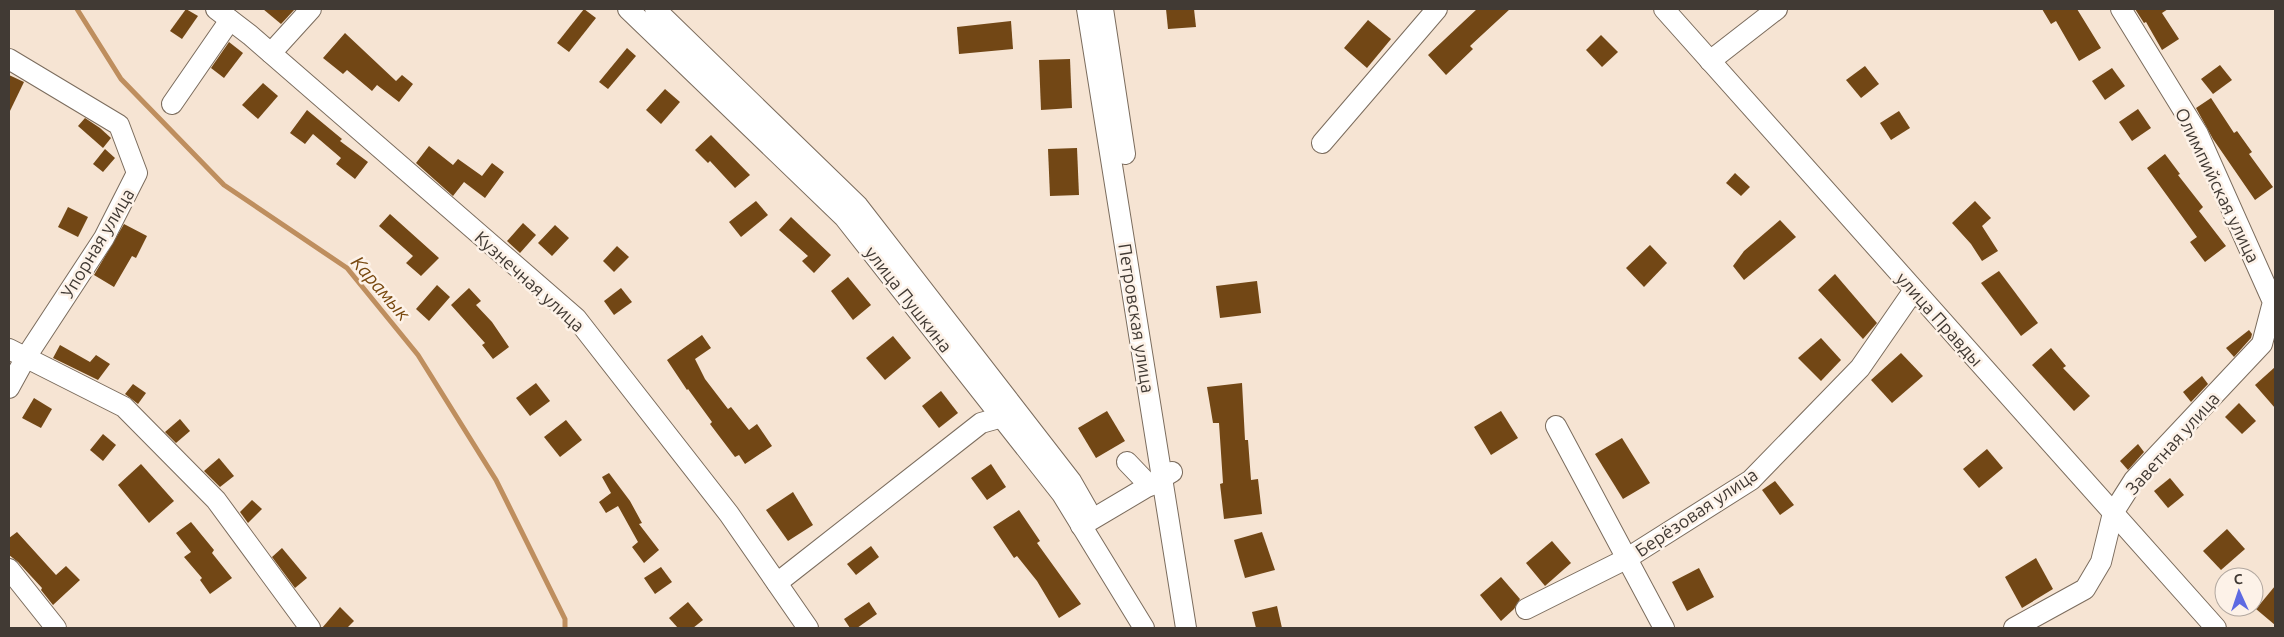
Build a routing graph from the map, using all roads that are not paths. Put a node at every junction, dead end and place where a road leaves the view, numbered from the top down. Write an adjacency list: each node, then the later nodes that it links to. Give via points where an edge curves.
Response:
1 (311, 9): 11 (street)
2 (628, 9): 20 (street, улица Пушкина, via 844,217)
3 (655, 9): 20 (street, улица Пушкина, via 858,206)
4 (1087, 9): 23 (street, Петровская улица)
5 (1103, 9): 23 (street)
6 (1437, 9): 15 (street)
7 (1664, 9): 13 (street, улица Правды)
8 (1777, 9): 13 (street)
9 (2121, 9): 17 (street, Олимпийская улица, via 2198,134 2273,302)
10 (223, 14): 11 (street, Кузнечная улица); 14 (street)
11 (271, 53): 28 (street, Кузнечная улица, via 576,318 729,514)
12 (9, 59): 18 (street, Упорная улица, via 119,126 137,173 104,238)
13 (1710, 61): 16 (street, улица Правды)
14 (172, 104)
15 (1322, 143)
16 (1914, 290): 24 (street, улица Правды); 26 (street, Берёзовая улица, via 1860,368 1751,480)
17 (2262, 344): 24 (street, Заветная улица, via 2134,480)
18 (17, 353): 19 (street, Упорная улица); 31 (street, via 124,407 216,500)
19 (9, 388)
20 (1010, 415): 25 (street, улица Пушкина, via 1062,494); 28 (street, via 981,423)
21 (1556, 426): 26 (street)
22 (1127, 462): 23 (street)
23 (1162, 479): 25 (street); 35 (street, Петровская улица); 36 (street)
24 (2113, 513): 38 (street, Заветная улица, via 2101,562 2086,588); 39 (street, улица Правды)
25 (1087, 522): 33 (street, улица Пушкина); 34 (street, улица Пушкина)
26 (1626, 559): 29 (street, Берёзовая улица); 37 (street)
27 (9, 569): 30 (street)
28 (777, 583): 32 (street, Кузнечная улица)
29 (1526, 609)
30 (56, 628)
31 (310, 628)
32 (808, 628)
33 (1144, 628)
34 (1160, 628)
35 (1186, 628)
36 (1197, 628)
37 (1664, 628)
38 (2014, 628)
39 (2216, 628)

